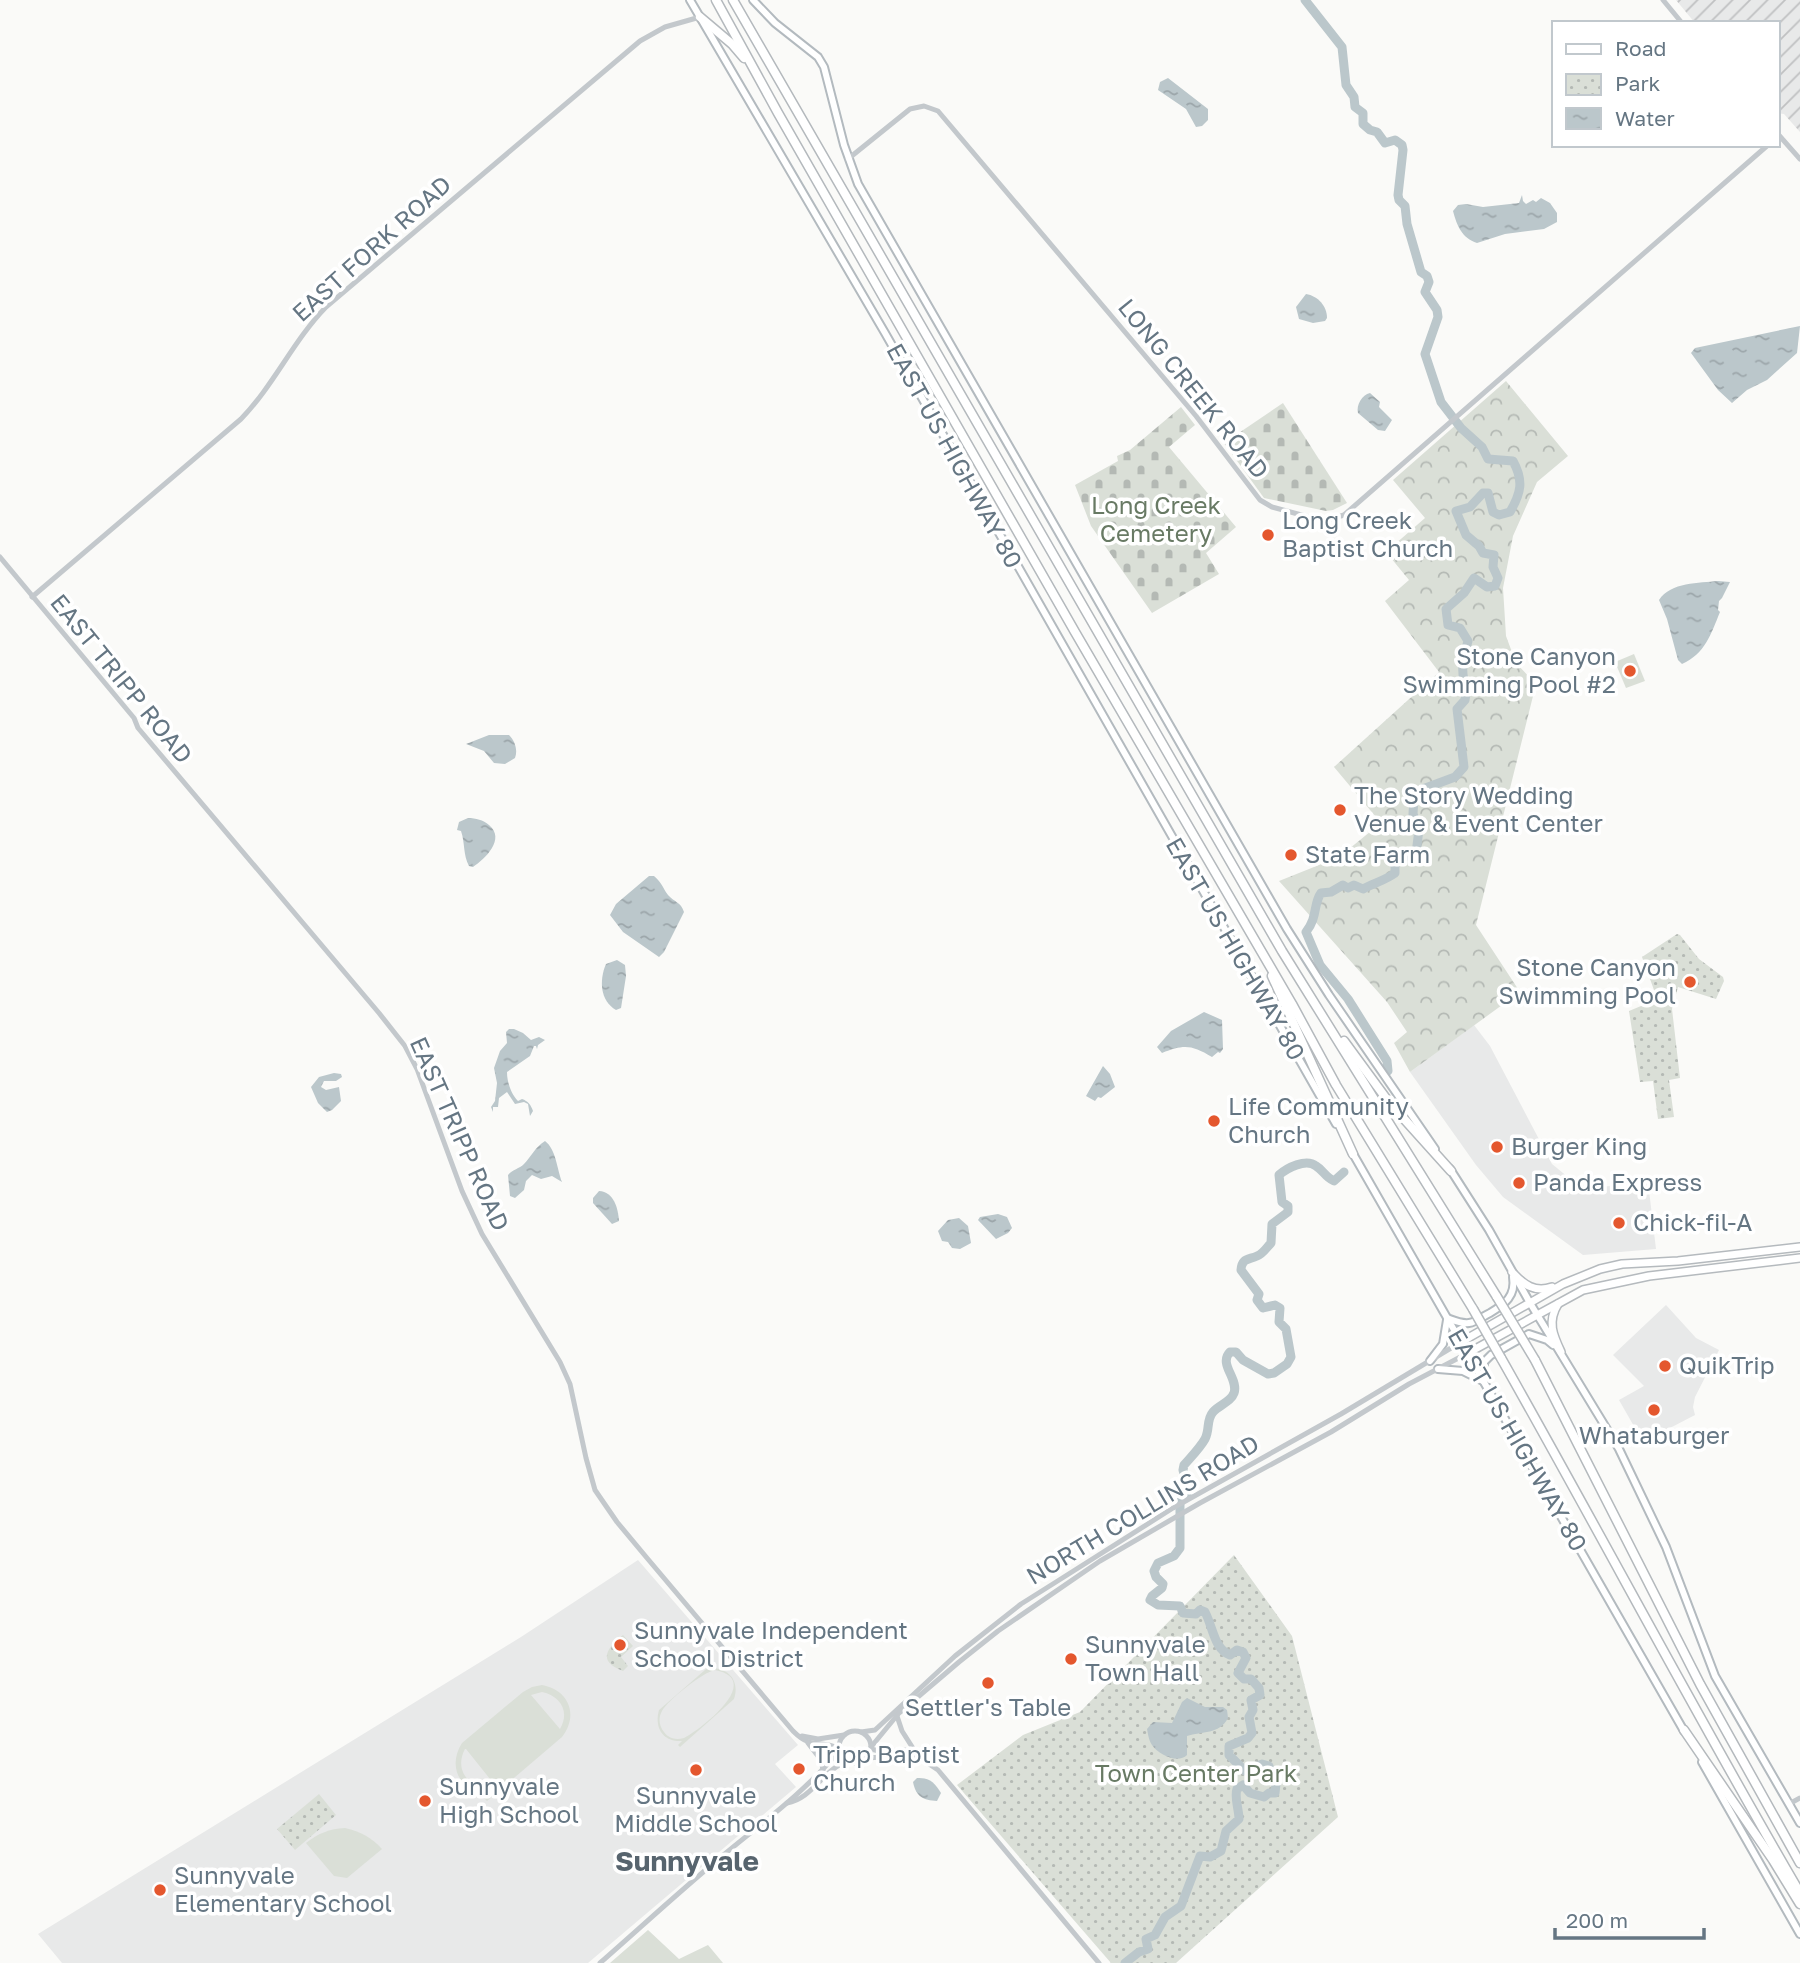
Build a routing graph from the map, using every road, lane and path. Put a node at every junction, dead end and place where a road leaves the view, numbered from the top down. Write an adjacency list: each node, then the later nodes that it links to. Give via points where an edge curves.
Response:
1 (690, 0): 6 (main road, EAST US HIGHWAY 80)
2 (716, 0): 8 (highway)
3 (733, 0): 15 (highway)
4 (753, 0): 11 (main road, via 818,57 827,75)
5 (1663, 0): 7 (street)
6 (700, 17): 8 (highway, via 732,44); 14 (street, EAST FORK ROAD, via 665,27 640,41 326,307 241,419); 17 (main road, EAST US HIGHWAY 80)
7 (1680, 21)
8 (765, 89): 16 (highway)
9 (1779, 136): 12 (street)
10 (1766, 147): 11 (street, LONG CREEK ROAD, via 1344,515 1324,521 1272,507 1255,493 1196,416 938,111 924,106 910,109)
11 (848, 159): 18 (main road, via 993,421 1287,929)
12 (1800, 159)
13 (0, 557): 14 (street, EAST TRIPP ROAD)
14 (32, 597): 46 (street, EAST TRIPP ROAD, via 405,1046 482,1234 570,1384 595,1490)
15 (1282, 951): 18 (highway, via 1388,1101); 61 (highway, bridge, via 1535,1360 1700,1685)
16 (1266, 960): 17 (highway); 62 (highway, bridge, via 1501,1357)
17 (1353, 1154): 28 (main road, EAST US HIGHWAY 80)
18 (1451, 1171): 22 (main road)
19 (1800, 1247): 21 (main road)
20 (1800, 1258): 23 (main road)
21 (1678, 1261): 23 (main road); 24 (main road, via 1622,1264)
22 (1513, 1272): 24 (main road, via 1532,1289); 25 (main road); 28 (main road, via 1515,1286 1505,1304 1473,1323)
23 (1679, 1273): 26 (main road, via 1583,1290)
24 (1563, 1283): 25 (main road)
25 (1530, 1303): 27 (main road); 29 (main road)
26 (1558, 1304): 27 (main road); 30 (main road, via 1551,1329)
27 (1537, 1315): 30 (main road); 31 (main road)
28 (1447, 1318): 29 (main road, EAST US HIGHWAY 80); 32 (main road, via 1443,1344)
29 (1461, 1342): 31 (main road, EAST US HIGHWAY 80); 32 (street, NORTH COLLINS ROAD)
30 (1561, 1352): 34 (main road, via 1547,1340 1529,1334 1484,1362); 58 (main road, via 1619,1449 1656,1525 1715,1676)
31 (1468, 1353): 33 (street, NORTH COLLINS ROAD); 34 (main road, EAST US HIGHWAY 80)
32 (1430, 1361): 35 (street, NORTH COLLINS ROAD)
33 (1438, 1369): 34 (main road, via 1463,1371); 36 (street, NORTH COLLINS ROAD)
34 (1484, 1382): 45 (main road, EAST US HIGHWAY 80)
35 (1287, 1444): 36 (street); 37 (street, NORTH COLLINS ROAD)
36 (1292, 1453): 38 (street, NORTH COLLINS ROAD)
37 (1150, 1522): 38 (street); 39 (street, NORTH COLLINS ROAD)
38 (1154, 1529): 40 (street, NORTH COLLINS ROAD)
39 (1056, 1581): 40 (street); 41 (street, NORTH COLLINS ROAD)
40 (1060, 1588): 42 (street, NORTH COLLINS ROAD)
41 (967, 1647): 42 (street); 43 (street, NORTH COLLINS ROAD)
42 (971, 1653): 43 (street, NORTH COLLINS ROAD)
43 (932, 1680): 44 (street, NORTH COLLINS ROAD); 47 (street, NORTH COLLINS ROAD, via 878,1727)
44 (897, 1716): 50 (street, NORTH COLLINS ROAD); 52 (street)
45 (1684, 1730): 63 (highway); 64 (main road, EAST US HIGHWAY 80)
46 (793, 1731): 48 (street, via 818,1739); 49 (street, EAST TRIPP ROAD)
47 (861, 1732): 48 (street); 50 (street)
48 (847, 1733): 51 (street)
49 (808, 1743): 51 (street, EAST TRIPP ROAD); 55 (street)
50 (871, 1748): 52 (street); 53 (street)
51 (840, 1750): 54 (street); 55 (street)
52 (918, 1755): 53 (street); 66 (street, via 937,1770)
53 (866, 1758): 54 (street)
54 (849, 1761): 57 (street, via 834,1768 801,1799)
55 (823, 1769): 57 (street)
56 (1800, 1798): 58 (street)
57 (787, 1803): 65 (street)
58 (1789, 1804): 59 (main road)
59 (1797, 1812): 60 (main road)
60 (1800, 1823)
61 (1800, 1863)
62 (1800, 1893)
63 (1800, 1904)
64 (1800, 1934)
65 (600, 1963)
66 (1099, 1963)

